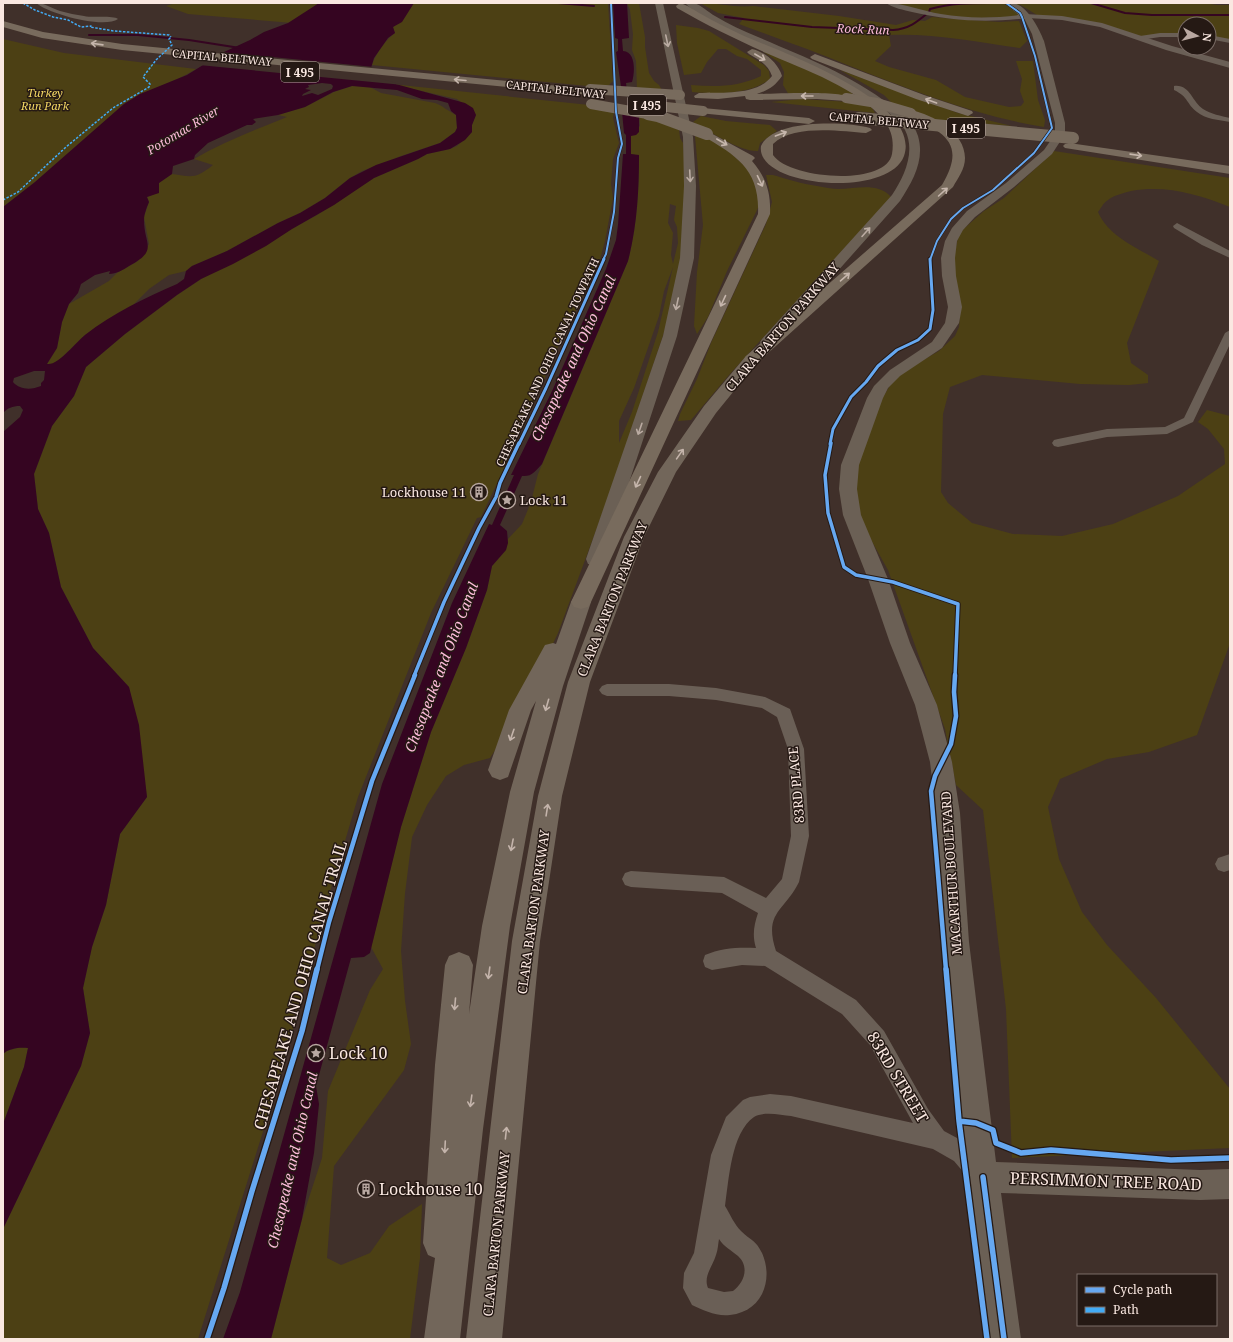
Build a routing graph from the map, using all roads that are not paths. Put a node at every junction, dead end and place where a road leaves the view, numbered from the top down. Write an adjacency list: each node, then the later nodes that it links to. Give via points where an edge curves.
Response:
1 (39, 3): 8 (street, via 83,19)
2 (659, 3): 38 (main road, CLARA BARTON PARKWAY, one-way to 38, via 688,137 690,186 687,258 670,336)
3 (889, 3): 7 (street, via 938,16 983,20)
4 (1008, 3): 7 (main road)
5 (682, 4): 6 (main road, CLARA BARTON PARKWAY); 22 (highway, one-way to 22, via 718,33 765,59 774,67 777,76 776,80 767,86); 26 (highway, one-way to 26, via 708,22 819,72 852,90 886,117 898,138 899,151 894,162 888,168 869,176 841,179 812,177 797,174 775,164 768,158 766,146 783,133)
6 (699, 10): 24 (main road, CLARA BARTON PARKWAY, via 726,25 847,80); 28 (highway, one-way to 6, via 985,118 920,97)
7 (1022, 10): 13 (street, via 1089,22); 47 (main road, MACARTHUR BOULEVARD, via 1039,40 1060,123 1060,134 1048,152 971,214 958,228 951,241 948,258 955,307 952,323 937,345 894,373 882,386 850,465 848,489 852,516 926,705 941,762 948,813 956,942)
8 (115, 19)
9 (3, 20): 15 (highway)
10 (3, 24): 15 (highway, CAPITAL BELTWAY / I 495, via 42,35)
11 (5, 35): 18 (highway, CAPITAL BELTWAY / I 495, via 49,45 110,54)
12 (1177, 35): 13 (street)
13 (1140, 38): 17 (street)
14 (1217, 39): 16 (street)
15 (73, 40): 18 (highway, CAPITAL BELTWAY / I 495, one-way to 15)
16 (1230, 41)
17 (1230, 65)
18 (495, 87): 20 (highway, CAPITAL BELTWAY / I 495); 21 (highway)
19 (1177, 88): 25 (street, via 1187,94 1199,110)
20 (589, 98): 22 (highway, CAPITAL BELTWAY / I 495, bridge); 22 (highway, bridge); 30 (highway, one-way to 30, bridge, via 658,116 708,134)
21 (560, 100)
22 (701, 103): 23 (highway, CAPITAL BELTWAY / I 495); 24 (highway, one-way to 22, bridge, via 877,102 846,98 732,97); 26 (highway, CAPITAL BELTWAY / I 495)
23 (820, 114)
24 (908, 118): 30 (highway, via 910,145 904,166 890,177 871,183 829,185 796,180 772,171); 36 (main road, CLARA BARTON PARKWAY, one-way to 24, via 896,198 908,180 913,158 913,138); 36 (highway, one-way to 24, via 947,187 954,178 960,160 954,139 935,124)
25 (1230, 120)
26 (860, 123): 28 (highway, CAPITAL BELTWAY / I 495, bridge); 28 (highway, CAPITAL BELTWAY / I 495, via 1008,140)
27 (1098, 138): 29 (highway)
28 (1075, 139): 29 (highway, CAPITAL BELTWAY / I 495); 32 (highway, CAPITAL BELTWAY / I 495, one-way to 32, via 1149,157)
29 (1155, 148): 31 (highway, CAPITAL BELTWAY / I 495)
30 (736, 150): 38 (highway, one-way to 38, via 751,166 760,181 765,197 764,214)
31 (1230, 160)
32 (1230, 170)
33 (1177, 226): 34 (street)
34 (1230, 255)
35 (1230, 334): 37 (street, via 1189,420 1167,430 1129,430)
36 (752, 358): 52 (main road, CLARA BARTON PARKWAY, one-way to 36, via 526,941 550,796 579,682 634,537 667,472 710,410)
37 (1058, 443)
38 (581, 602): 40 (main road, one-way to 40, via 520,710); 51 (main road, CLARA BARTON PARKWAY, one-way to 51, via 552,686 522,792 496,926 467,1129)
39 (607, 690): 42 (street, 83RD PLACE, via 669,690 716,694 765,702 784,713 796,749 800,836 790,882)
40 (500, 770)
41 (631, 879): 42 (street, via 724,886)
42 (768, 909): 43 (street, via 762,938)
43 (768, 957): 44 (street, via 742,956); 46 (street, 83RD STREET, via 849,1007 877,1038)
44 (712, 961)
45 (459, 965): 50 (main road, one-way to 50, via 450,1065)
46 (936, 1139): 47 (street, 83RD STREET, via 962,1153); 49 (street, via 791,1106 770,1104 750,1107 733,1124 722,1155)
47 (983, 1177): 48 (main road, PERSIMMON TREE ROAD); 53 (main road, MACARTHUR BOULEVARD)
48 (1230, 1184)
49 (714, 1209)
50 (434, 1339)
51 (442, 1339)
52 (484, 1339)
53 (1004, 1339)

